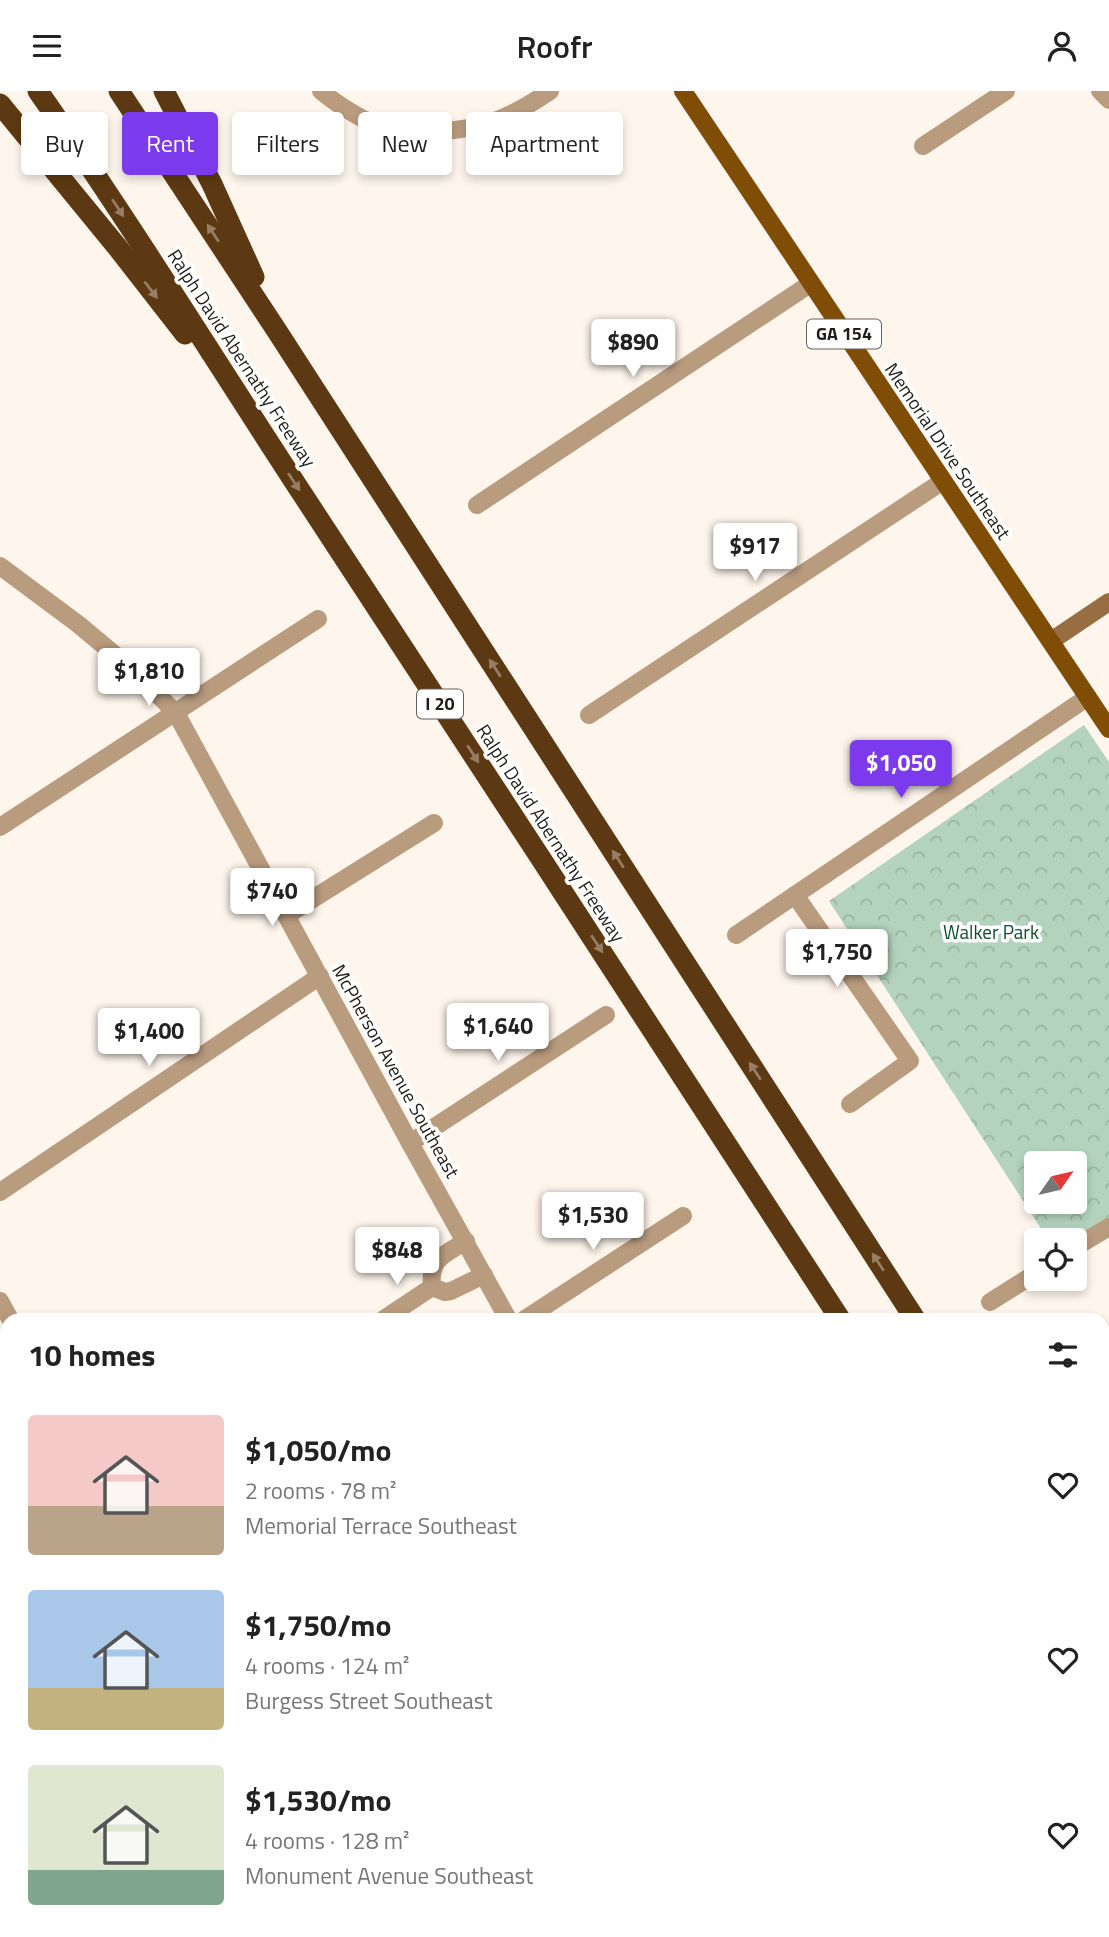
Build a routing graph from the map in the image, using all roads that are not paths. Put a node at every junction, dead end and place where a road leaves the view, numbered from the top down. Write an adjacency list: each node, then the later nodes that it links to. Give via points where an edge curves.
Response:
1 (38, 91): 14 (highway, Ralph David Abernathy Freeway / I 20, one-way to 14)
2 (119, 91): 13 (highway, one-way to 2)
3 (164, 91): 13 (highway, via 212,184)
4 (321, 91): 5 (street, via 339,106 406,134 488,125)
5 (550, 91)
6 (1006, 91): 11 (street)
7 (1100, 91): 9 (street)
8 (687, 93): 12 (main road, Memorial Drive Southeast / GA 154)
9 (1109, 100)
10 (0, 103): 14 (highway, one-way to 14)
11 (923, 146)
12 (810, 284): 15 (main road, Memorial Drive Southeast / GA 154); 16 (street)
13 (277, 331): 47 (highway, one-way to 13)
14 (275, 452): 46 (highway, Ralph David Abernathy Freeway / I 20, one-way to 46)
15 (943, 481): 20 (main road, Memorial Drive Southeast / GA 154); 23 (street)
16 (477, 505)
17 (0, 566): 22 (street, McPherson Avenue Southeast, via 133,670)
18 (1109, 602): 20 (street)
19 (318, 619): 22 (street)
20 (1051, 641): 21 (main road, Memorial Drive Southeast / GA 154)
21 (1088, 697): 24 (main road, Memorial Drive Southeast / GA 154); 27 (street)
22 (176, 713): 26 (street); 28 (street, McPherson Avenue Southeast)
23 (589, 715)
24 (1109, 729)
25 (434, 823): 28 (street)
26 (0, 826)
27 (795, 895): 29 (street); 32 (street, via 911,1061)
28 (287, 915): 30 (street, McPherson Avenue Southeast)
29 (736, 935)
30 (320, 976): 33 (street, McPherson Avenue Southeast); 34 (street)
31 (607, 1015): 33 (street)
32 (850, 1104)
33 (410, 1143): 38 (street, McPherson Avenue Southeast)
34 (0, 1192)
35 (683, 1216): 45 (street)
36 (1109, 1227): 37 (street)
37 (1087, 1240)
38 (466, 1241): 39 (street, McPherson Avenue Southeast); 41 (street, via 435,1264)
39 (484, 1275): 41 (street, via 451,1291); 44 (street, McPherson Avenue Southeast)
40 (1024, 1281): 42 (street)
41 (432, 1287): 43 (street)
42 (990, 1302)
43 (393, 1313)
44 (505, 1313)
45 (534, 1313)
46 (836, 1313)
47 (911, 1313)

